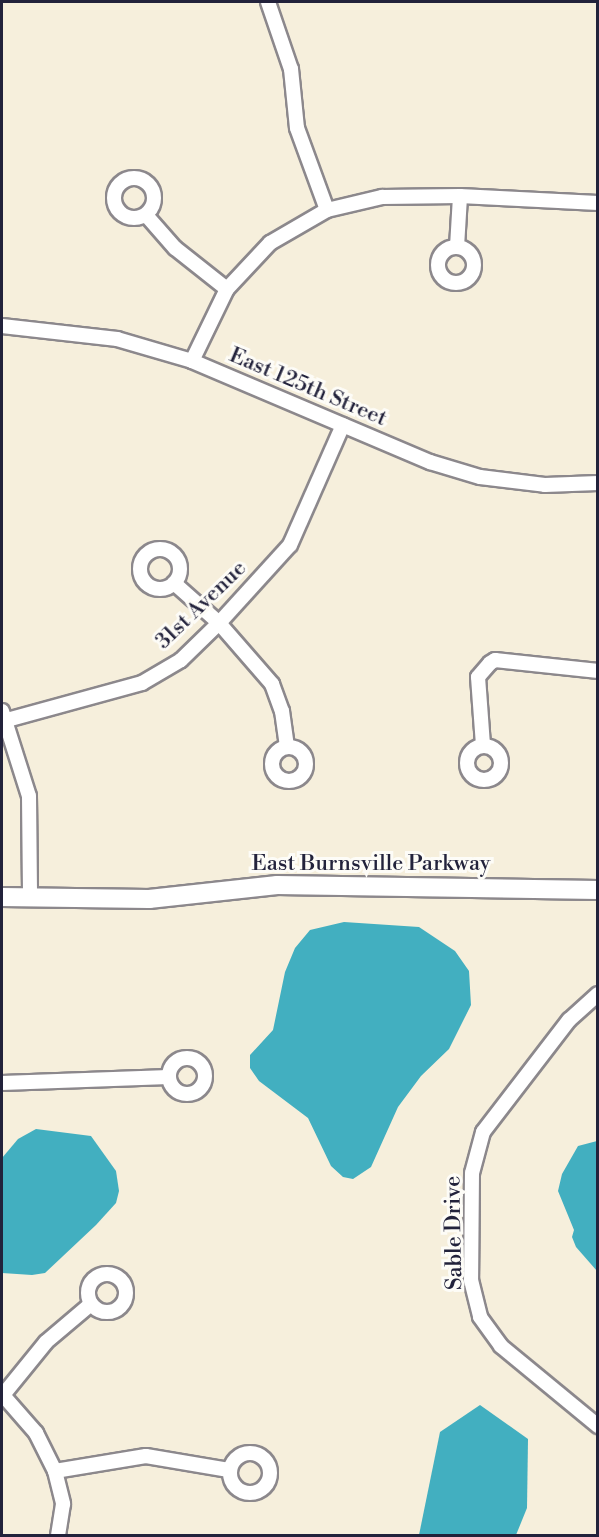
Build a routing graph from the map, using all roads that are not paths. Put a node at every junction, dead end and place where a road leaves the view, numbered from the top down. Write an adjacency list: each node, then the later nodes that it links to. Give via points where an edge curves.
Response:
1 (268, 2): 4 (street, via 291,69 297,128)
2 (460, 196): 3 (street); 4 (street, via 382,197); 6 (street)
3 (597, 203)
4 (327, 210): 7 (street, via 270,243)
5 (146, 215): 7 (street, via 175,248)
6 (457, 247)
7 (226, 289): 9 (street)
8 (2, 326): 9 (street, East 125th Street, via 117,339)
9 (192, 361): 10 (street, East 125th Street)
10 (343, 425): 11 (street, East 125th Street, via 430,462 480,477 545,485); 13 (street, 31st Avenue, via 290,545)
11 (597, 483)
12 (174, 583): 13 (street)
13 (219, 623): 15 (street, 31st Avenue, via 181,660 142,683); 17 (street, via 272,684 282,711)
14 (597, 671): 16 (street, via 495,660 490,663 478,677)
15 (4, 716): 20 (street, via 29,796)
16 (483, 745)
17 (286, 747)
18 (597, 890): 20 (street, East Burnsville Parkway, via 277,885 149,899)
19 (2, 897): 20 (street, East Burnsville Parkway)
20 (30, 897)
21 (597, 994): 26 (street, Sable Drive, via 569,1020 483,1132 472,1173 471,1268 480,1317 501,1346)
22 (169, 1077): 23 (street)
23 (2, 1083)
24 (91, 1304): 25 (street, via 46,1342)
25 (2, 1394): 28 (street, via 36,1433)
26 (597, 1426)
27 (229, 1470): 28 (street, via 146,1456)
28 (55, 1471): 29 (street, via 63,1504)
29 (58, 1536)

